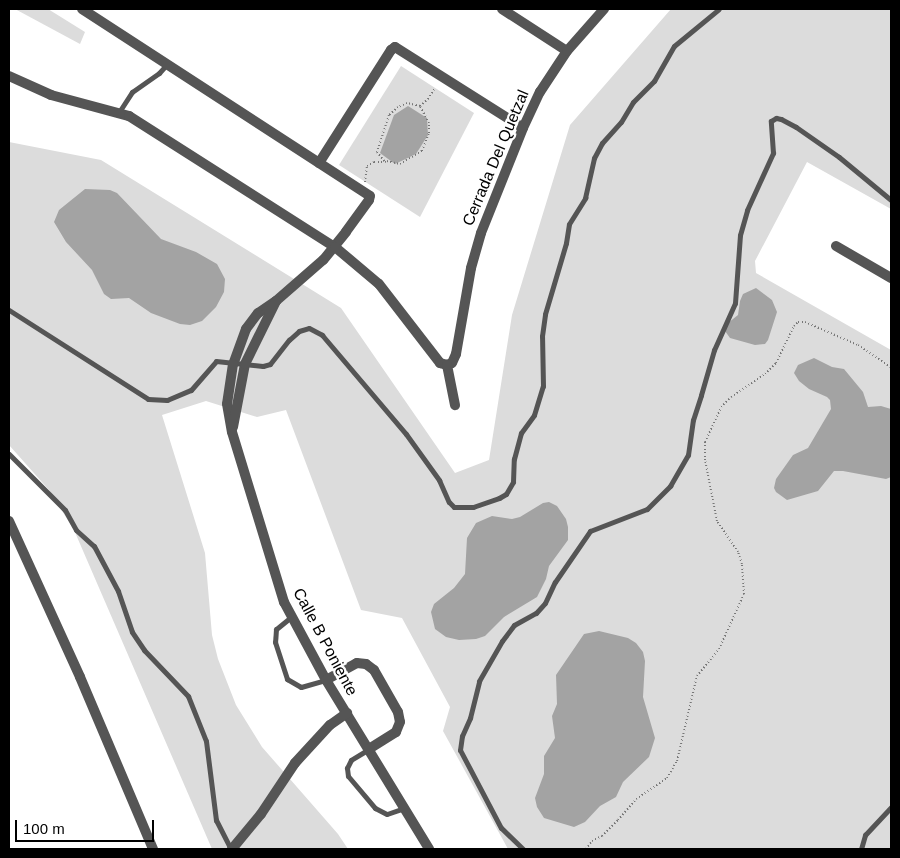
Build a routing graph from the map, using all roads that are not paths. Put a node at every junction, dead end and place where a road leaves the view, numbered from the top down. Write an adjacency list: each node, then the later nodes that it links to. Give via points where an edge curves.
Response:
1 (82, 9): 6 (street)
2 (502, 9): 5 (street)
3 (604, 9): 5 (street, Cerrada Del Quetzal)
4 (719, 9): 18 (lane, via 674,46 654,81 633,102 594,158 585,198 569,224 545,314 543,386 534,415 521,433 514,459 513,482 506,494 473,507 454,508 439,480 406,434 322,335 309,328 288,340 270,364)
5 (567, 51): 9 (street, Cerrada Del Quetzal, via 540,92)
6 (167, 64): 8 (lane, via 160,73 132,92); 10 (street)
7 (9, 76): 8 (street, via 51,95)
8 (119, 112): 12 (street)
9 (522, 128): 10 (street, via 395,47); 19 (street, Cerrada Del Quetzal, via 481,233 471,268 456,354 452,363)
10 (319, 164): 12 (street, via 370,197)
11 (891, 200): 33 (lane, via 796,126 781,119 771,121 773,153 747,210 740,235 735,303 714,350 700,395 688,455 670,486 646,508 590,531 555,582 545,603 536,613 514,625 479,681 460,750 501,828)
12 (335, 246): 15 (street); 19 (street, via 379,284 440,363)
13 (836, 246): 14 (street)
14 (891, 278)
15 (276, 301): 17 (street, Calle B Poniente, via 258,313 246,329); 18 (street, Calle B Poniente)
16 (9, 310): 17 (lane, via 148,399 167,400 191,390 216,361)
17 (233, 364): 18 (lane); 21 (street, Calle B Poniente, via 227,404)
18 (245, 364): 21 (street, Calle B Poniente)
19 (447, 365): 20 (street)
20 (456, 405)
21 (232, 432): 24 (street, Calle B Poniente, via 270,562)
22 (9, 454): 31 (lane, via 65,510 76,530 94,546 118,591 132,632 144,650 188,696 206,741 216,820)
23 (9, 521): 30 (street)
24 (291, 617): 25 (street, Calle B Poniente); 25 (lane, via 276,629 274,642 287,679 301,687)
25 (326, 680): 26 (street, Calle B Poniente); 27 (street, via 357,663 366,664 374,670 398,712 400,722 396,732)
26 (347, 713): 27 (street, Calle B Poniente); 31 (street, via 330,725 295,763 261,814)
27 (369, 749): 29 (street, Calle B Poniente); 29 (lane, via 351,760 348,776 376,808 387,814)
28 (891, 807): 34 (lane, via 865,835)
29 (404, 808): 32 (street, Calle B Poniente)
30 (153, 849)
31 (232, 849)
32 (429, 849)
33 (523, 849)
34 (861, 849)

